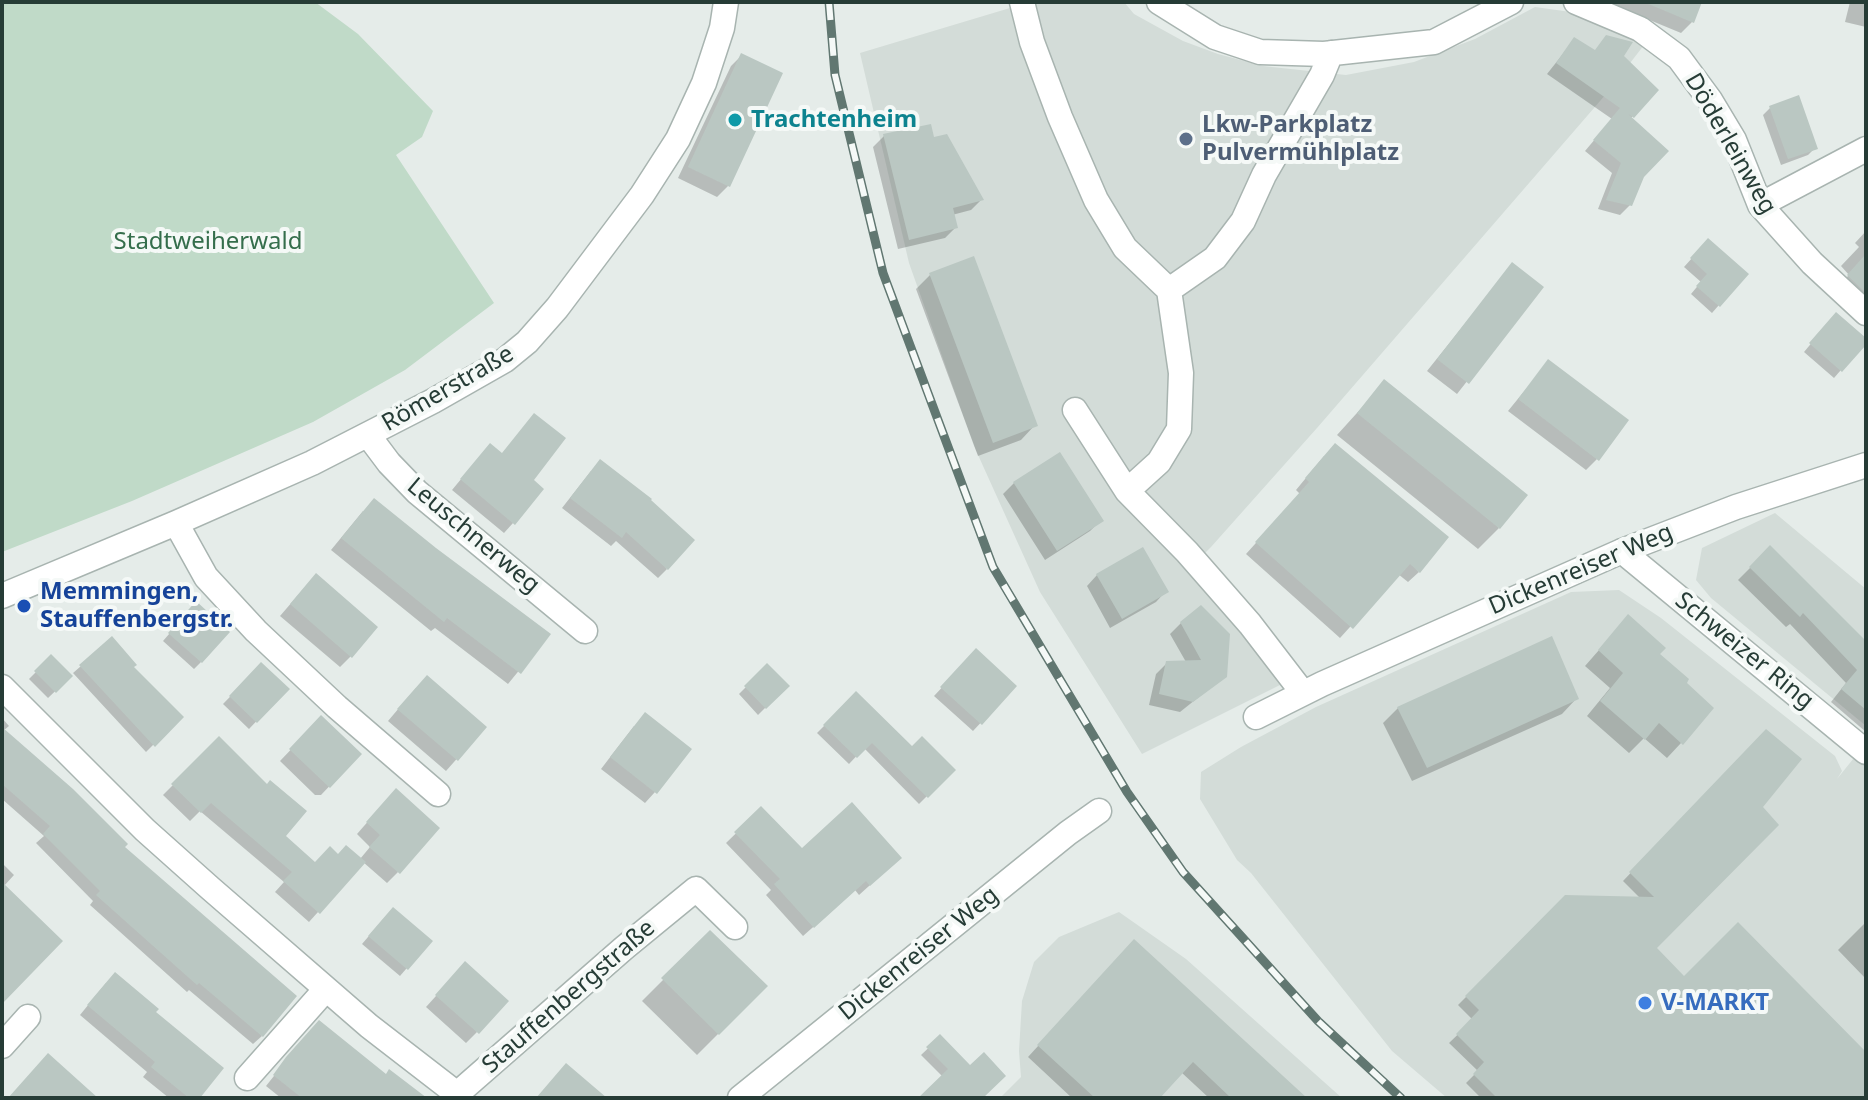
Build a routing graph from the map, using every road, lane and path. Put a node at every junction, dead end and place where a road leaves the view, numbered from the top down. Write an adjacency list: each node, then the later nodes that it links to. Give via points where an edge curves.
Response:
1 (726, 2): 12 (street, Römerstraße, via 704,83 678,139 557,308 505,360)
2 (1022, 2): 9 (street, via 1060,117 1096,200 1125,248)
3 (1159, 2): 6 (street, via 1215,37 1260,52)
4 (1511, 2): 6 (street, via 1434,42)
5 (1576, 2): 8 (street, Döderleinweg, via 1640,29 1679,58 1734,140)
6 (1331, 53): 9 (street, via 1243,221 1215,258)
7 (1866, 149): 8 (street)
8 (1760, 205): 10 (street, Döderleinweg)
9 (1169, 290): 14 (street, via 1181,373 1179,429 1159,462)
10 (1866, 313)
11 (1075, 410): 14 (street)
12 (368, 435): 15 (street, Römerstraße); 18 (street, Leuschnerweg, via 417,492)
13 (1866, 465): 16 (street, Dickenreiser Weg)
14 (1127, 491): 20 (street, via 1250,624)
15 (176, 523): 17 (street, Römerstraße); 23 (street, via 206,577 256,631)
16 (1622, 551): 20 (street, Dickenreiser Weg); 22 (street, Schweizer Ring)
17 (2, 596)
18 (585, 631)
19 (2, 687): 26 (street, Stauffenbergstraße, via 145,830)
20 (1303, 693): 21 (street, Dickenreiser Weg)
21 (1256, 717)
22 (1866, 752)
23 (438, 794)
24 (1099, 811): 31 (street, Dickenreiser Weg)
25 (735, 927): 30 (street, Stauffenbergstraße, via 696,889)
26 (326, 989): 29 (street); 30 (street, Stauffenbergstraße)
27 (28, 1017): 28 (street)
28 (2, 1046)
29 (247, 1078)
30 (456, 1096)
31 (740, 1098)

